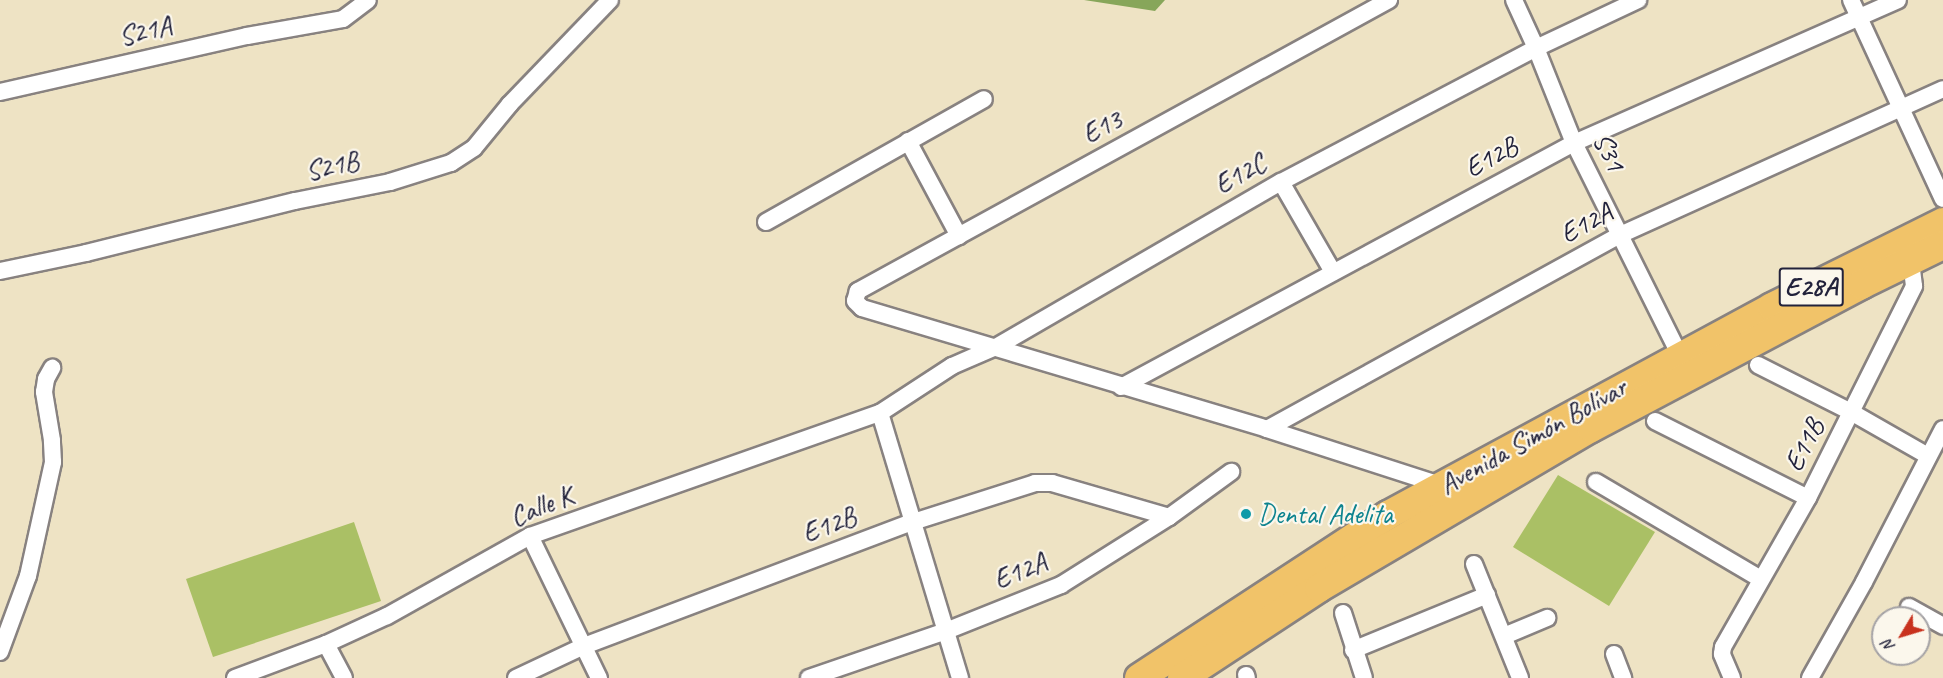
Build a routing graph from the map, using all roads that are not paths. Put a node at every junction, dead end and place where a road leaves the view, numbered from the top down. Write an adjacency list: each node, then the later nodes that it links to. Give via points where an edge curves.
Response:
1 (368, 0): 11 (street, S21A, via 343,19 247,36)
2 (610, 0): 24 (street, S21B, via 510,104 474,148 451,163 390,182)
3 (1389, 0): 21 (street, E13)
4 (1514, 0): 9 (street, S31)
5 (1638, 0): 9 (street, E12C)
6 (1851, 0): 8 (street)
7 (1898, 0): 8 (street, E12B)
8 (1858, 19): 13 (street); 15 (street, E12B)
9 (1536, 48): 15 (street, S31); 16 (street, E12C)
10 (1943, 89): 13 (street, E12A)
11 (0, 92)
12 (984, 99): 14 (street)
13 (1900, 108): 17 (street); 20 (street, E12A)
14 (908, 141): 18 (street); 21 (street)
15 (1574, 143): 20 (street, S31); 25 (street, E12B)
16 (1281, 182): 25 (street); 26 (street, E12C)
17 (1943, 199)
18 (766, 222)
19 (1943, 222): 27 (highway, Avenida Simón Bolívar / E28A)
20 (1620, 235): 27 (street, S31); 34 (street, E12A)
21 (958, 236): 26 (street, E13, via 858,291 855,301 862,308)
22 (1943, 245): 23 (highway, Avenida Simón Bolívar)
23 (1911, 261): 31 (street, E11B, via 1914,286); 63 (highway, Avenida Simón Bolívar, via 1581,434 1319,588)
24 (0, 271)
25 (1333, 272): 30 (street, E12B)
26 (996, 347): 30 (street); 32 (street, E12C, via 952,366)
27 (1680, 356): 39 (highway, Avenida Simón Bolívar)
28 (1758, 364): 31 (street)
29 (52, 368): 54 (street, via 44,392 52,440 51,472 28,576)
30 (1121, 387): 34 (street)
31 (1851, 412): 36 (street); 40 (street, E11B)
32 (880, 413): 42 (street); 43 (street, Calle K)
33 (1655, 421): 40 (street)
34 (1267, 429): 39 (street)
35 (1943, 429): 36 (street)
36 (1928, 456): 68 (street)
37 (1231, 472): 41 (street, E12A)
38 (1596, 482): 45 (street)
39 (1443, 486): 62 (highway, Avenida Simón Bolívar, via 1388,515)
40 (1808, 498): 45 (street, E11B)
41 (1169, 517): 42 (street, E12B, via 1052,483 1035,483); 49 (street, E12A, via 1060,585)
42 (913, 522): 49 (street); 52 (street, E12B)
43 (530, 536): 51 (street, Calle K, via 406,607); 52 (street)
44 (1474, 564): 46 (street)
45 (1761, 579): 67 (street, E11B, via 1723,647)
46 (1487, 595): 50 (street); 53 (street)
47 (1343, 613): 53 (street)
48 (1547, 618): 50 (street)
49 (946, 631): 60 (street, E12A); 61 (street)
50 (1504, 636): 65 (street)
51 (326, 644): 56 (street, Calle K); 57 (street)
52 (584, 646): 58 (street, E12B); 59 (street)
53 (1353, 650): 64 (street)
54 (0, 652)
55 (1614, 654): 66 (street)
56 (235, 678)
57 (344, 678)
58 (516, 678)
59 (599, 678)
60 (808, 678)
61 (960, 678)
62 (1138, 678)
63 (1182, 678)
64 (1364, 678)
65 (1520, 678)
66 (1623, 678)
67 (1732, 678)
68 (1810, 678)

